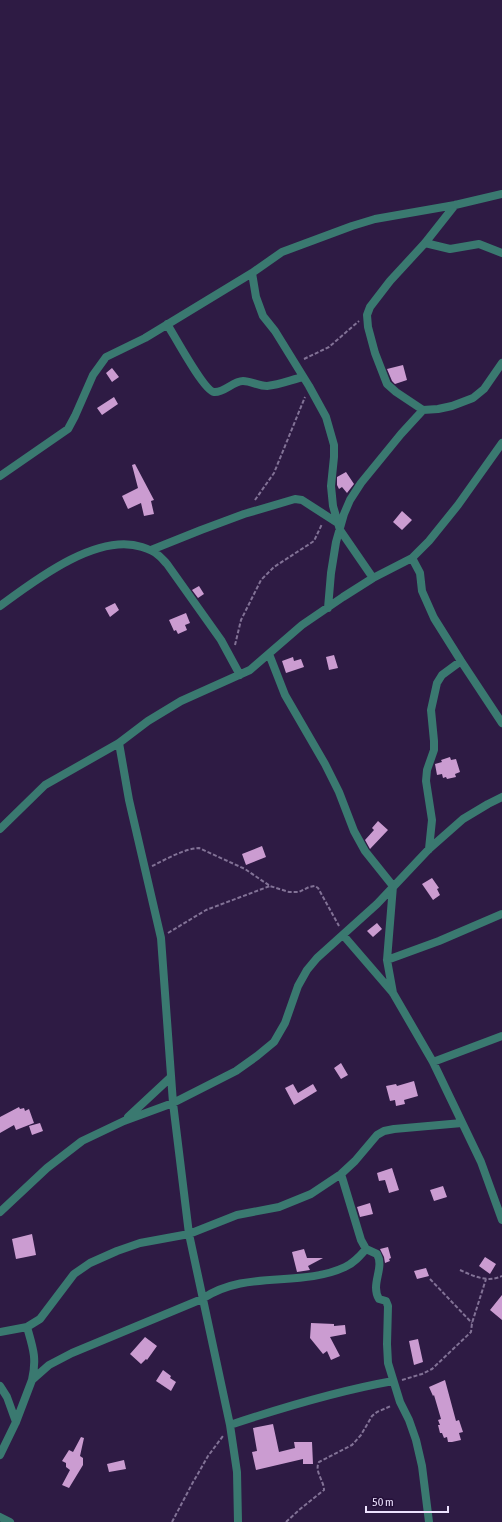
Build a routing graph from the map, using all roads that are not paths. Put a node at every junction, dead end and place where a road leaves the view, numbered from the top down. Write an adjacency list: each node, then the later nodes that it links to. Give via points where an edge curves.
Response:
1 (502, 194): 2 (street)
2 (455, 205): 3 (street); 5 (street, via 375,219 352,226 282,252)
3 (425, 243): 4 (street, via 450,249 479,244); 9 (street, via 390,280 367,315 375,353 387,384)
4 (502, 253)
5 (252, 273): 6 (street); 8 (street, via 259,309)
6 (167, 324): 8 (street, via 195,370 210,390 215,392 242,381 267,386); 11 (street, via 146,338 106,357 93,375 68,429)
7 (502, 363): 9 (street, via 484,389 473,398 452,406)
8 (303, 377): 12 (street, via 326,417 334,445 331,486)
9 (423, 410): 12 (street, via 361,483)
10 (502, 443): 14 (street, via 458,505)
11 (0, 476)
12 (338, 526): 13 (street, via 326,515 302,500 295,499 244,514); 15 (street); 17 (street)
13 (151, 550): 16 (street, via 137,545 120,544 84,554 56,567); 20 (street, via 167,564 221,640)
14 (412, 558): 15 (street); 19 (street, via 420,573 425,600)
15 (373, 578): 17 (street)
16 (0, 606)
17 (328, 608): 18 (street, via 302,625)
18 (269, 654): 20 (street); 26 (street, via 285,695 339,792 354,831 365,851)
19 (460, 661): 21 (street); 25 (street, via 442,675 437,683 431,710 434,741 426,781 432,820)
20 (240, 675): 22 (street, via 181,701)
21 (502, 723)
22 (119, 743): 24 (street, via 45,785); 33 (street, via 129,800 161,938)
23 (502, 797): 25 (street, via 463,819)
24 (0, 829)
25 (429, 849): 26 (street)
26 (393, 886): 28 (street); 29 (street)
27 (502, 914): 29 (street)
28 (343, 934): 30 (street); 34 (street, via 307,970 298,986 285,1023 274,1042 236,1071)
29 (387, 960): 30 (street)
30 (393, 993): 32 (street)
31 (502, 1036): 32 (street)
32 (433, 1062): 36 (street)
33 (171, 1077): 34 (street); 35 (street)
34 (173, 1103): 35 (street); 40 (street)
35 (124, 1120): 38 (street, via 82,1141 47,1168)
36 (462, 1123): 37 (street, via 384,1131 377,1135); 39 (street, via 481,1162)
37 (341, 1174): 40 (street, via 296,1201 237,1216); 41 (street, via 356,1227)
38 (0, 1212)
39 (502, 1220)
40 (188, 1234): 42 (street); 43 (street, via 140,1243 90,1263 74,1274 40,1319)
41 (366, 1249): 42 (street, via 346,1266 330,1272 241,1282 212,1292); 46 (street, via 377,1254 380,1261 376,1290 378,1299 386,1301 388,1306 388,1363)
42 (202, 1299): 45 (street, via 72,1353 49,1365); 49 (street)
43 (27, 1327): 44 (street); 45 (street, via 35,1355)
44 (0, 1332)
45 (32, 1380): 48 (street)
46 (393, 1381): 49 (street, via 321,1396); 54 (street, via 416,1440)
47 (0, 1386): 48 (street, via 8,1397)
48 (16, 1422): 50 (street)
49 (230, 1425): 53 (street, via 237,1472)
50 (0, 1455)
51 (0, 1517): 52 (street)
52 (10, 1522)
53 (238, 1522)
54 (429, 1522)

